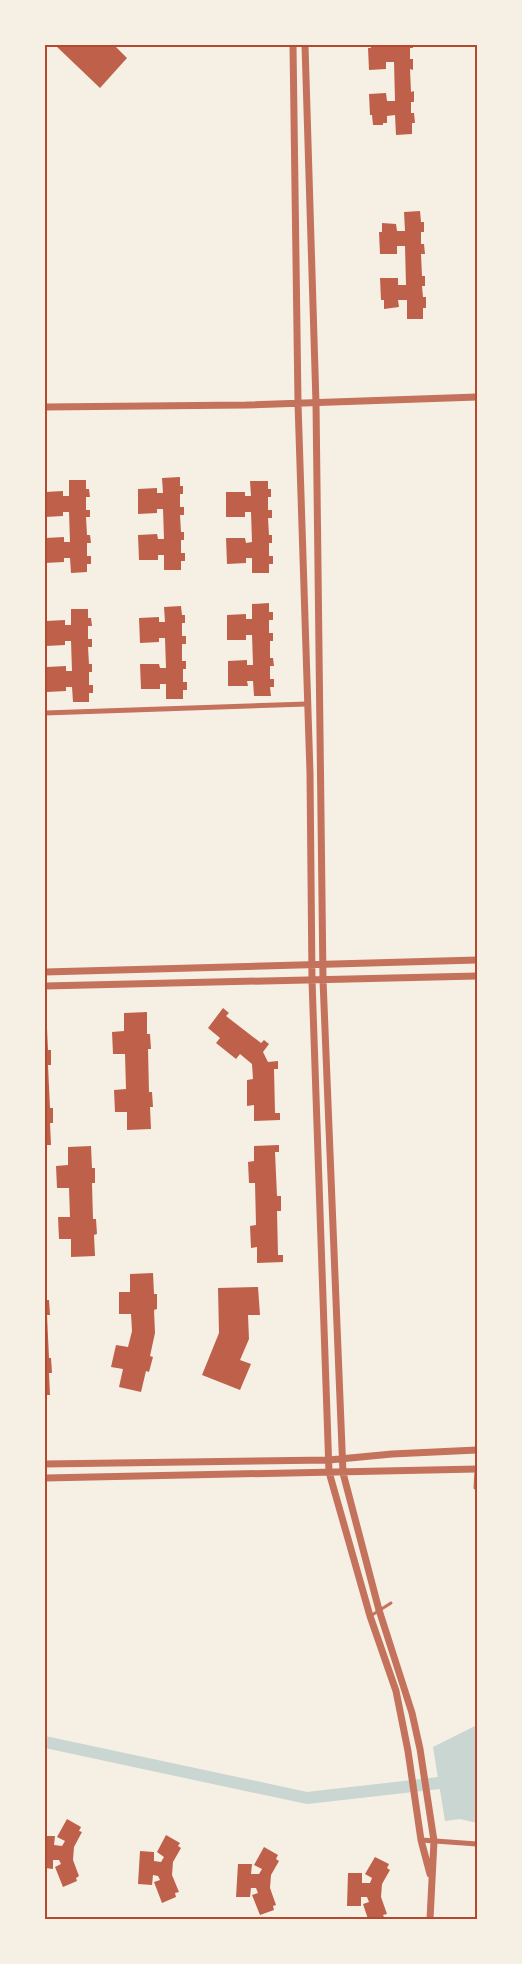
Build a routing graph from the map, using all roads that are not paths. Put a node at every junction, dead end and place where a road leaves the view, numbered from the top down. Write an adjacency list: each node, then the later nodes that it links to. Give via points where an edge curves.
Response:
1 (293, 45): 4 (street)
2 (304, 45): 5 (street)
3 (477, 397): 5 (street)
4 (298, 403): 5 (street); 6 (street); 7 (street)
5 (316, 403): 11 (street)
6 (45, 407)
7 (307, 704): 8 (street); 10 (street)
8 (45, 713)
9 (477, 960): 11 (street)
10 (312, 964): 11 (street); 12 (street); 14 (street)
11 (322, 964): 15 (street)
12 (45, 972)
13 (477, 976): 15 (street)
14 (312, 980): 15 (street); 16 (street); 19 (street)
15 (323, 980): 18 (street)
16 (45, 986)
17 (477, 1450): 18 (street)
18 (343, 1458): 19 (street); 23 (street)
19 (329, 1460): 20 (street); 22 (street)
20 (45, 1464)
21 (477, 1469): 23 (street); 25 (lane)
22 (329, 1472): 23 (street); 24 (street); 28 (street)
23 (344, 1473): 27 (street)
24 (45, 1478)
25 (475, 1488)
26 (391, 1603): 27 (lane)
27 (379, 1610): 28 (lane); 30 (street, via 412,1713)
28 (370, 1616): 29 (street, via 396,1691)
29 (421, 1840): 30 (street); 32 (street)
30 (434, 1841): 31 (street); 32 (street)
31 (477, 1844)
32 (431, 1881): 33 (street)
33 (430, 1919)

